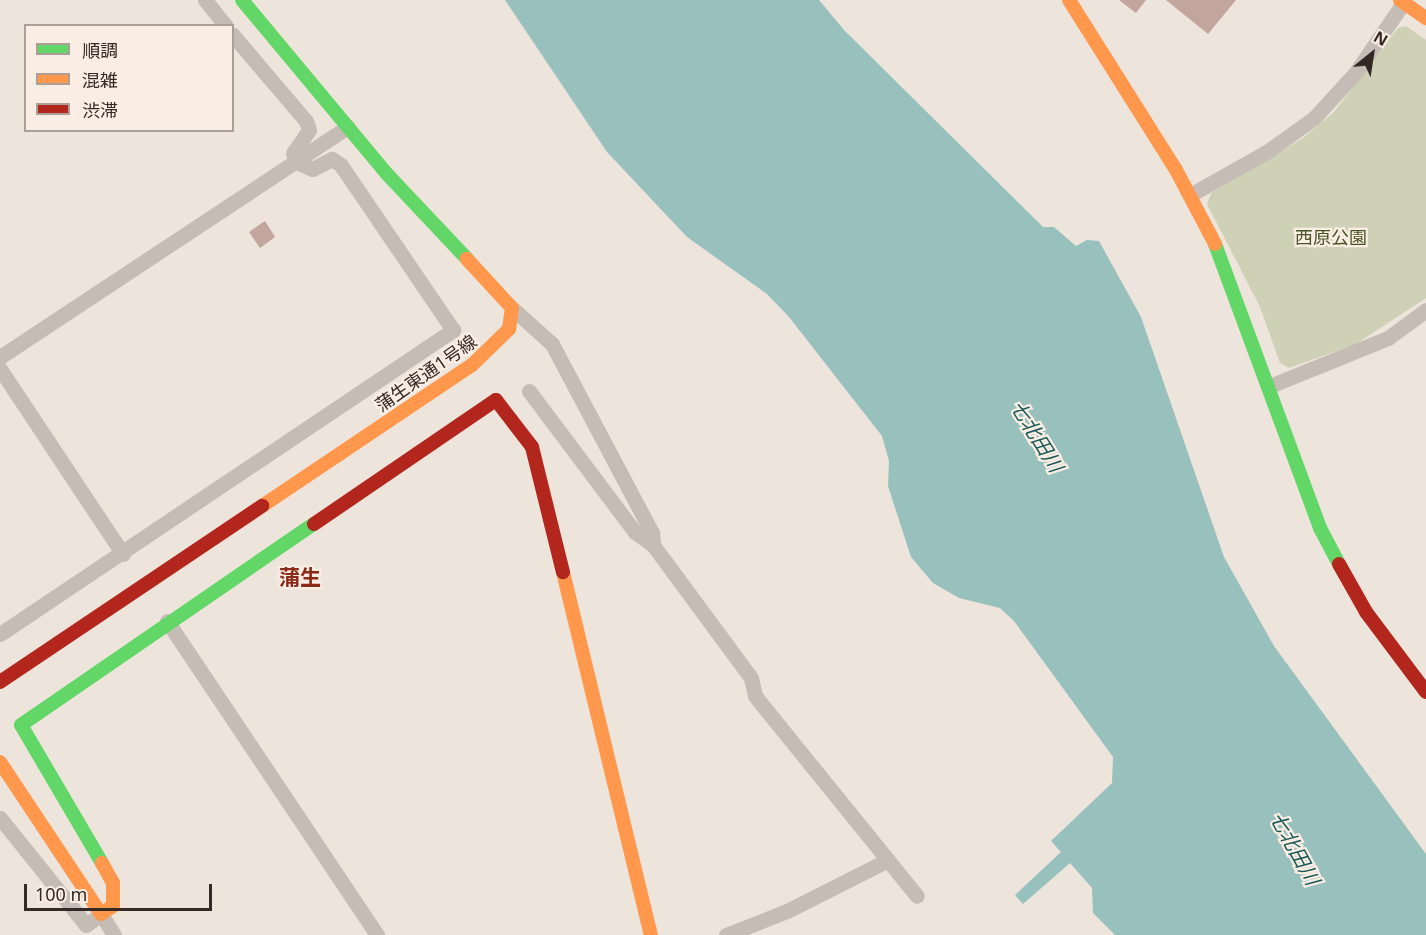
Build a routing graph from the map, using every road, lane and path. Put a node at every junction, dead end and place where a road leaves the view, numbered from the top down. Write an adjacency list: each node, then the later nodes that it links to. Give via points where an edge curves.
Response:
1 (205, 0): 6 (street)
2 (242, 0): 8 (street)
3 (1069, 0): 10 (street)
4 (1403, 1): 5 (street); 10 (street, via 1356,72 1314,118 1268,151)
5 (1426, 18)
6 (224, 24)
7 (234, 36): 9 (street, via 306,121 309,130 293,153)
8 (348, 127): 9 (street); 11 (street)
9 (296, 162): 13 (street); 18 (street, via 312,169 332,159 340,165 453,330)
10 (1190, 195): 15 (street, via 1225,263)
11 (512, 308): 17 (street, via 552,344 652,533); 21 (street, 蒲生東通1号線, via 504,337 472,365)
12 (1426, 310): 15 (street, via 1388,338)
13 (0, 357)
14 (0, 369): 18 (street)
15 (1272, 385): 22 (street, via 1320,528 1366,612)
16 (530, 391): 17 (street, via 635,532)
17 (653, 545): 25 (street, via 751,678 755,696)
18 (123, 554): 20 (street)
19 (167, 621): 27 (street, via 21,725 113,883 113,906); 29 (street); 30 (street, via 496,400 532,447)
20 (0, 634)
21 (0, 682)
22 (1426, 692)
23 (0, 762): 27 (street)
24 (0, 818): 27 (street, via 86,925)
25 (888, 860): 26 (street); 31 (street, via 787,911)
26 (917, 896)
27 (100, 914): 28 (street)
28 (114, 935)
29 (377, 935)
30 (651, 935)
31 (726, 935)

